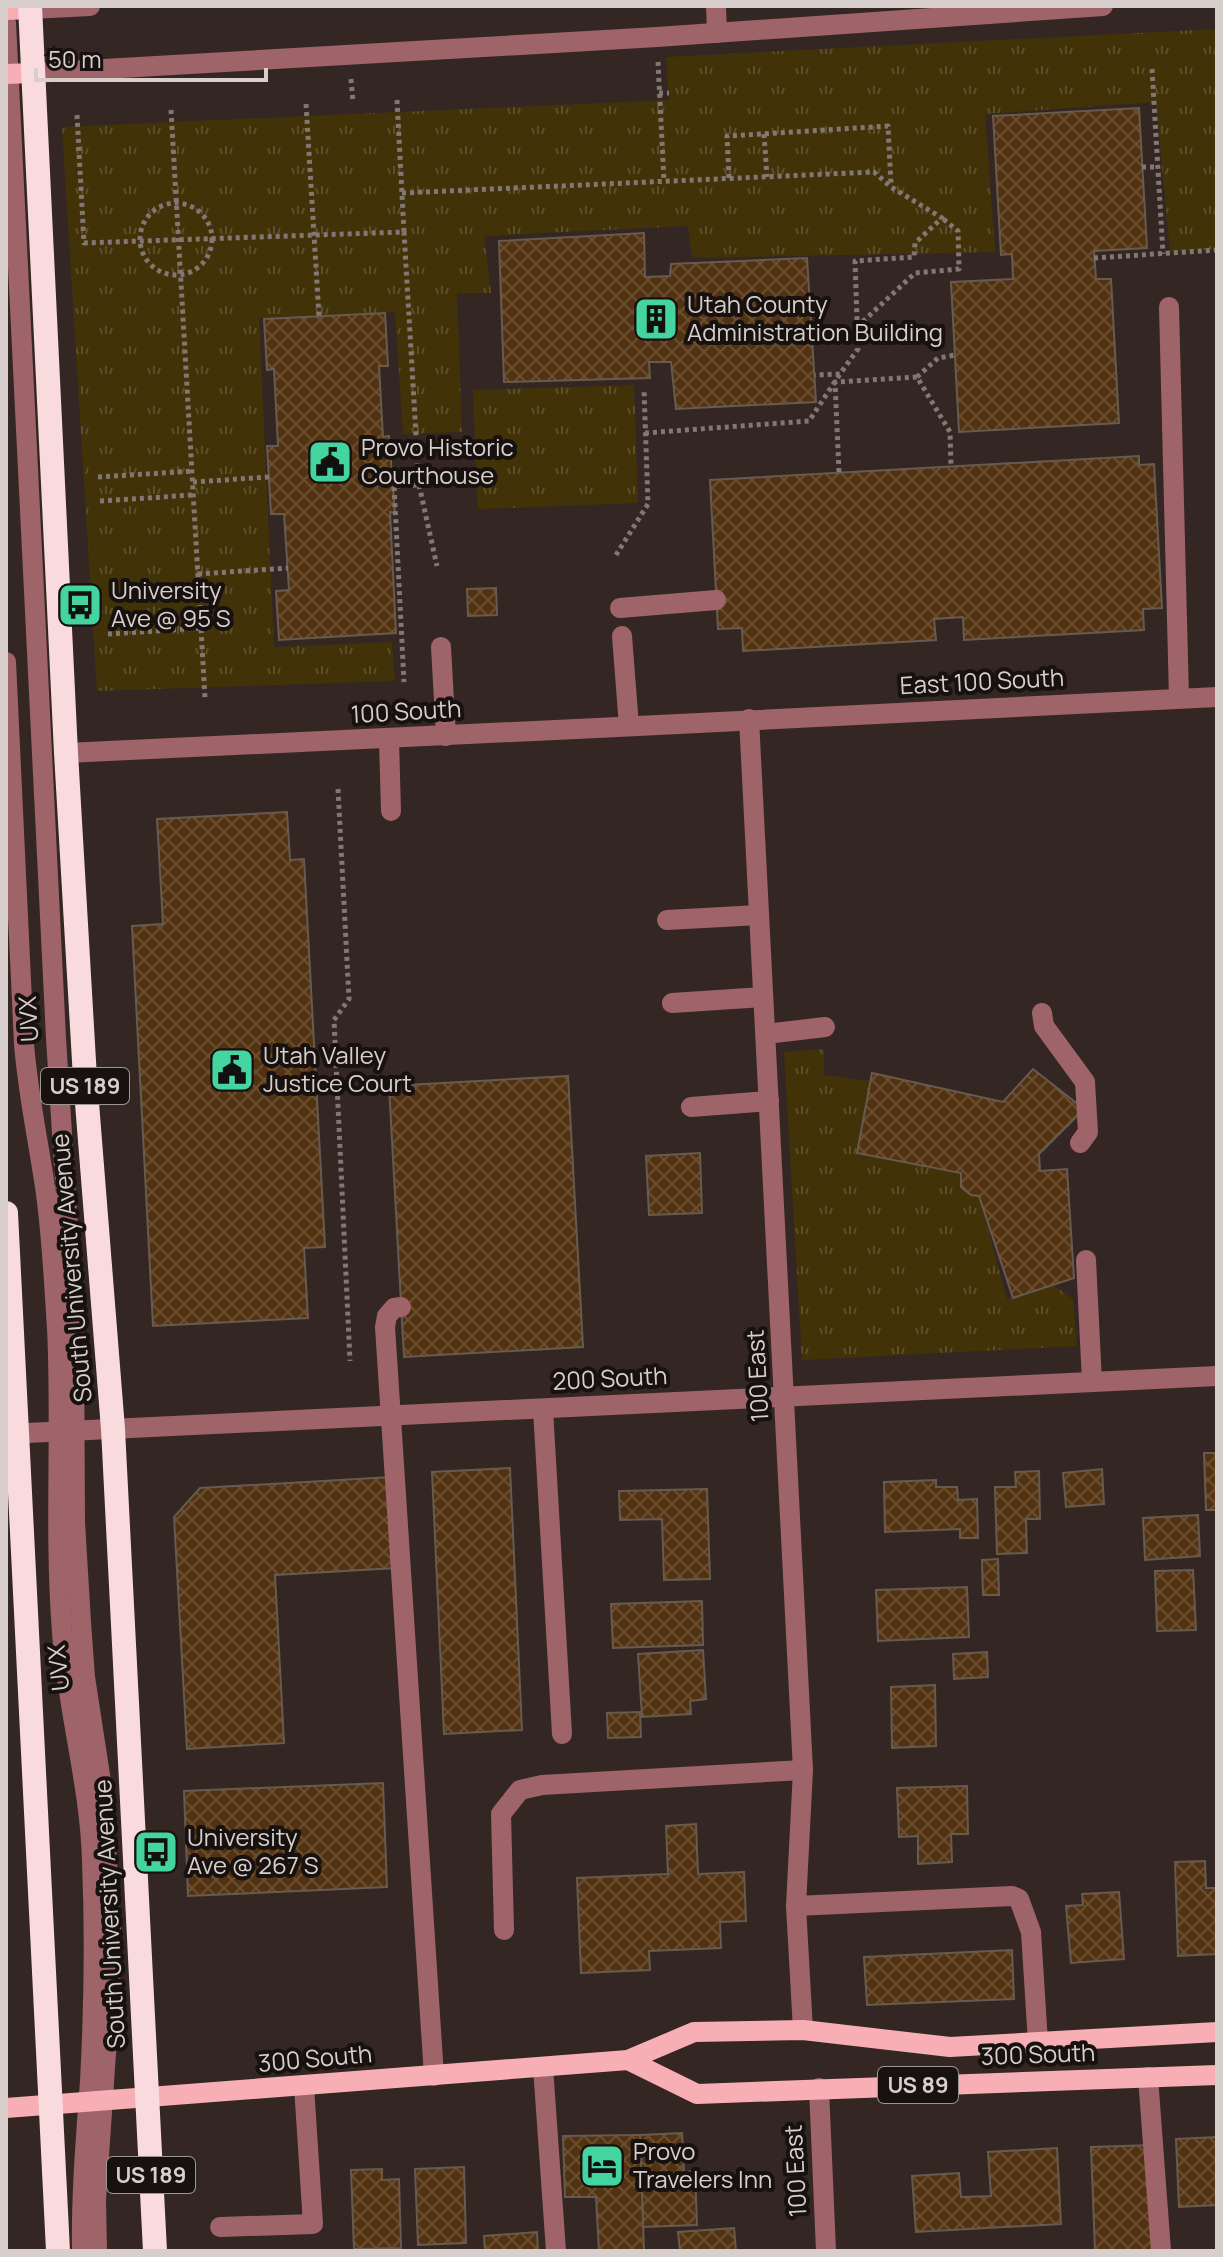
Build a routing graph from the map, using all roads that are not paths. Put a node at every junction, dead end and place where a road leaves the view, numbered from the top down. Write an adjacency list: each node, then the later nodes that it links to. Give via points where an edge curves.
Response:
1 (90, 6): 4 (street)
2 (716, 6): 6 (street)
3 (1103, 6): 6 (street)
4 (22, 8): 7 (highway, South University Avenue / US 189, via 32,40)
5 (6, 23): 8 (street, UVX)
6 (717, 33): 7 (street)
7 (34, 73): 8 (main road); 21 (highway, South University Avenue / US 189)
8 (8, 74): 42 (street, UVX, via 74,1324)
9 (1169, 307): 16 (street)
10 (716, 600): 11 (street)
11 (620, 608)
12 (622, 636): 18 (street)
13 (441, 647): 19 (street)
14 (6, 662): 42 (street, UVX, via 28,1095 50,1232)
15 (1217, 697): 16 (street, East 100 South)
16 (1179, 698): 17 (street, East 100 South)
17 (749, 719): 18 (street, 100 South); 23 (street, 100 East)
18 (629, 726): 19 (street, 100 South)
19 (446, 736): 20 (street, 100 South)
20 (389, 740): 21 (street, 100 South); 22 (street)
21 (66, 753): 41 (highway, South University Avenue / US 189)
22 (391, 811)
23 (759, 915): 24 (street); 25 (street, 100 East)
24 (667, 920)
25 (763, 997): 26 (street); 29 (street, 100 East)
26 (672, 1003)
27 (1042, 1013): 32 (street, via 1044,1026 1085,1082 1088,1132)
28 (825, 1027): 29 (street)
29 (766, 1034): 30 (street, 100 East)
30 (769, 1101): 31 (street); 38 (street, 100 East)
31 (691, 1107)
32 (1080, 1143)
33 (6, 1213): 43 (highway)
34 (1086, 1260): 37 (street)
35 (401, 1307): 40 (street, via 387,1316 385,1327)
36 (1217, 1376): 37 (street, 200 South)
37 (1092, 1382): 38 (street, 200 South)
38 (785, 1397): 39 (street, 200 South); 45 (street, 100 East)
39 (543, 1409): 40 (street, 200 South); 44 (street)
40 (391, 1415): 41 (street, 200 South); 54 (street)
41 (113, 1429): 42 (street, 200 South); 58 (highway, South University Avenue / US 189)
42 (67, 1431): 43 (street, 200 South); 59 (street, UVX, via 56,1527 61,1629 92,1860)
43 (11, 1434): 60 (highway)
44 (562, 1734)
45 (803, 1770): 46 (street, 100 East); 47 (street, via 520,1790 501,1814)
46 (796, 1906): 48 (street, 100 East); 50 (street, via 1019,1899 1031,1932)
47 (504, 1930)
48 (803, 2030): 50 (main road, 300 South / US 89, via 950,2047); 51 (main road, 300 South / US 89, via 694,2032)
49 (1217, 2032): 50 (main road, 300 South / US 89)
50 (1038, 2042)
51 (628, 2060): 52 (main road, 300 South / US 89); 57 (main road, 300 South / US 89, via 697,2094)
52 (543, 2067): 54 (main road, 300 South / US 89); 67 (street)
53 (1217, 2075): 55 (main road, 300 South / US 89)
54 (434, 2076): 56 (main road, 300 South / US 89)
55 (1148, 2077): 57 (main road, 300 South / US 89); 69 (street)
56 (304, 2086): 58 (main road, 300 South / US 89); 62 (street, via 313,2224)
57 (819, 2088): 68 (street, 100 East)
58 (147, 2098): 59 (main road, 300 South / US 89); 66 (highway, South University Avenue / US 189)
59 (95, 2102): 60 (main road, 300 South / US 89); 64 (street, UVX); 65 (street, UVX)
60 (49, 2106): 61 (main road, 300 South / US 89); 63 (highway)
61 (6, 2108)
62 (220, 2227)
63 (58, 2251)
64 (82, 2251)
65 (97, 2251)
66 (155, 2251)
67 (556, 2251)
68 (826, 2251)
69 (1161, 2251)

